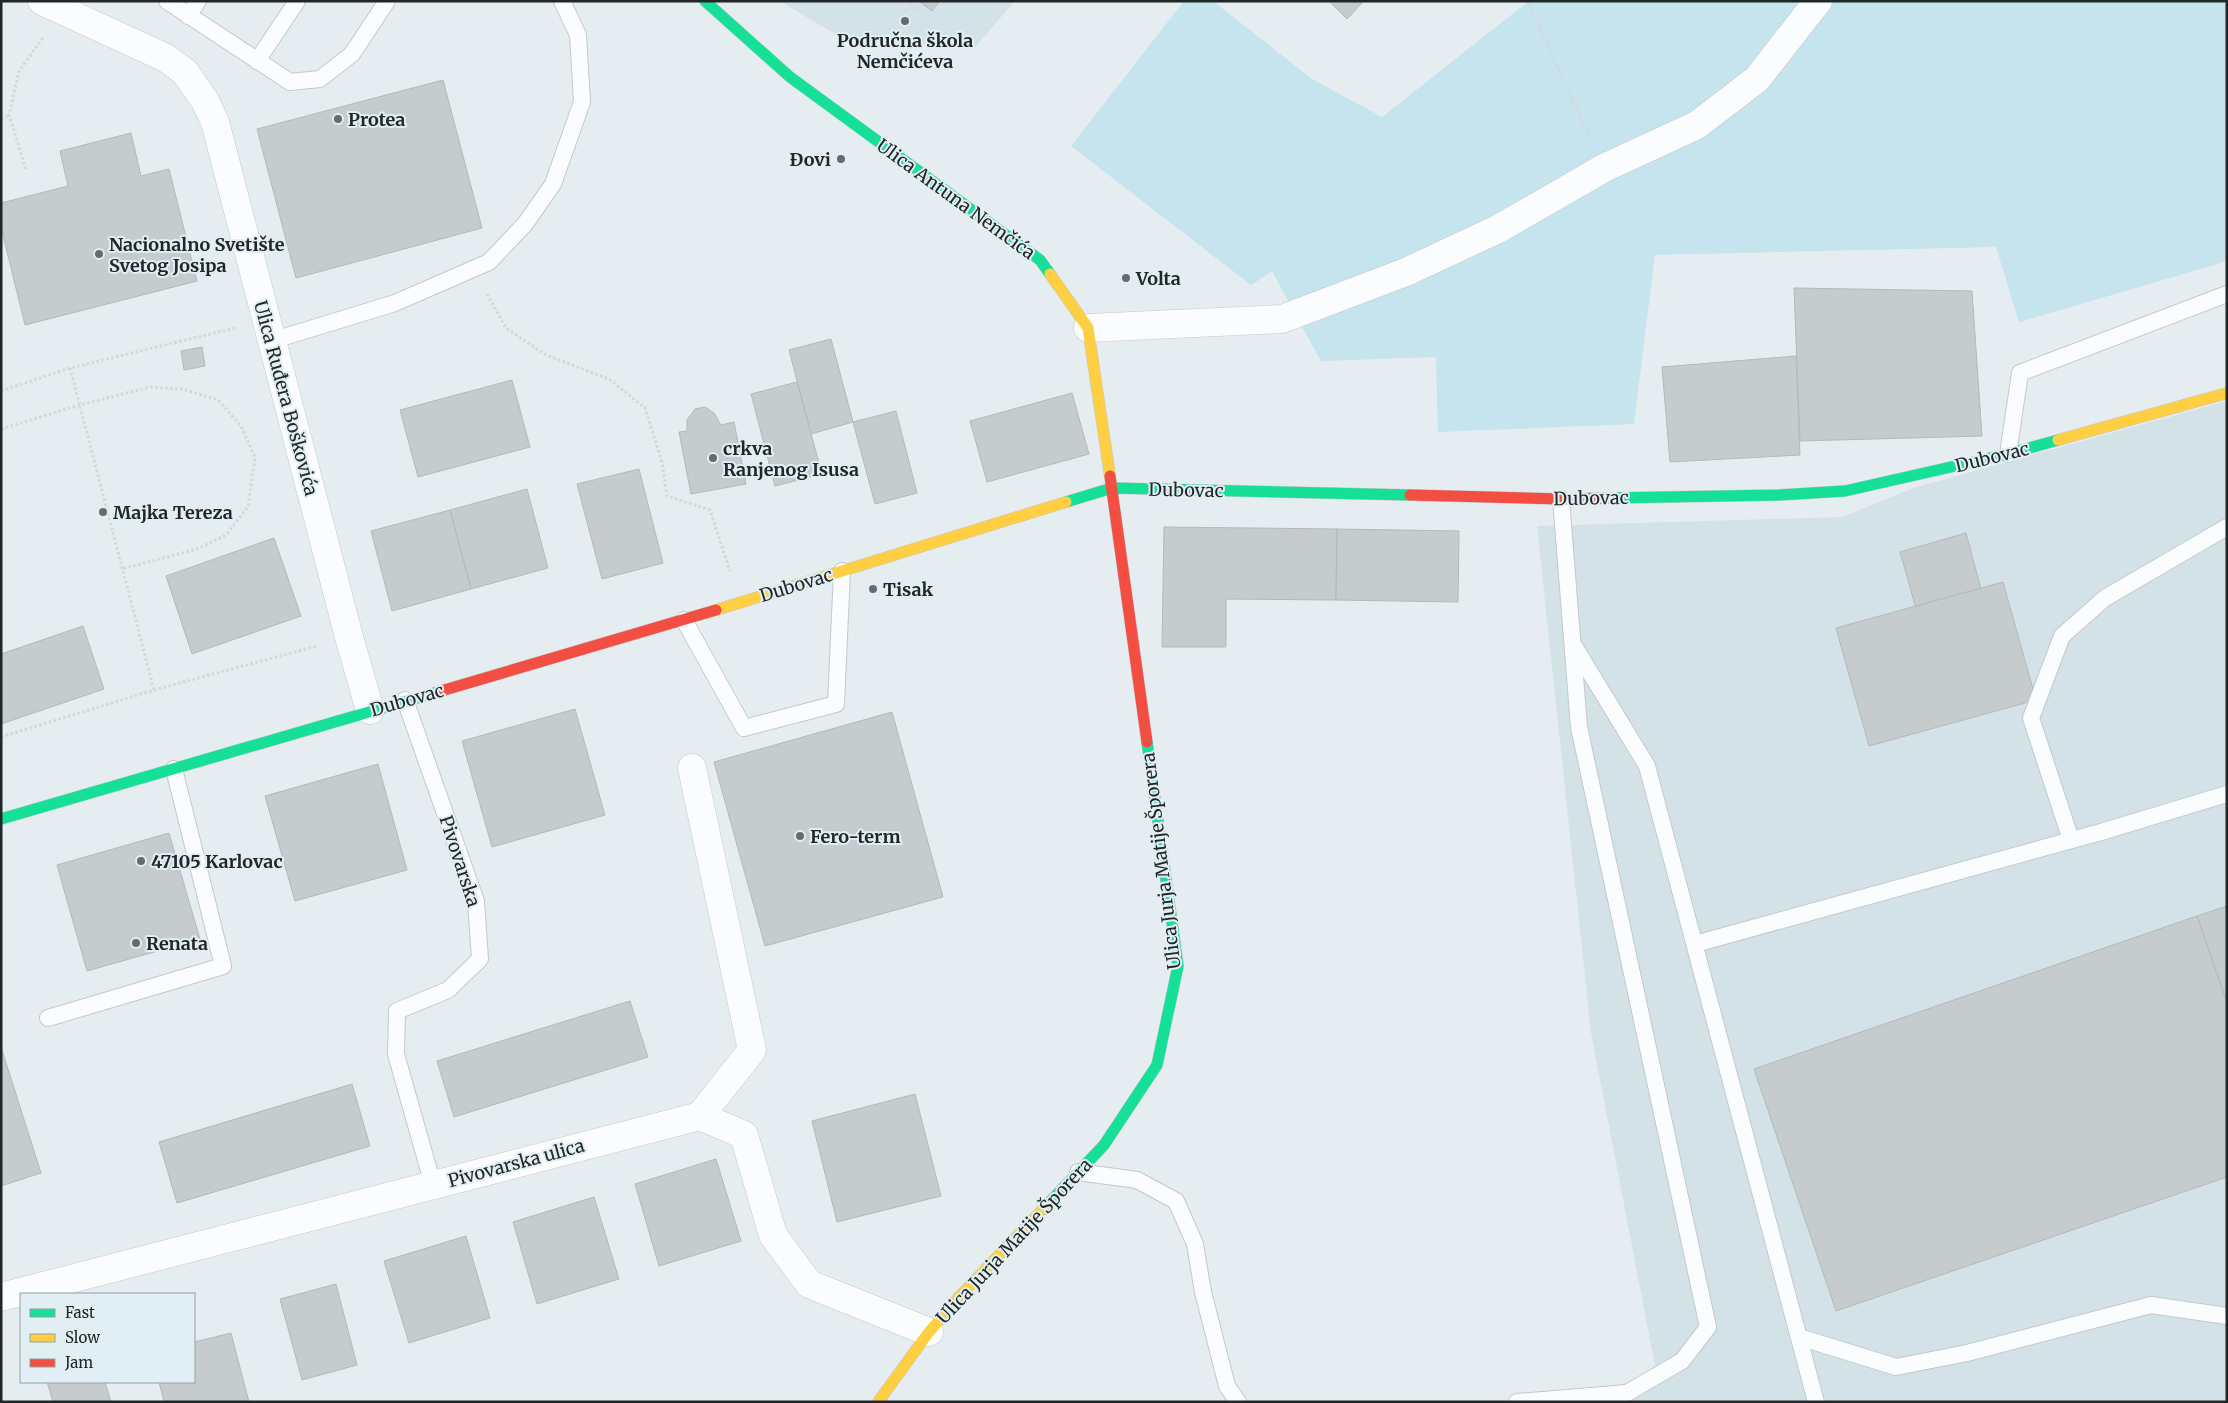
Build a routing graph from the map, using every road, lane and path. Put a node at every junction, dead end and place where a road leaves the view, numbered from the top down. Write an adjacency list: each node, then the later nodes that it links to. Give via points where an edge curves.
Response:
1 (42, 1): 22 (street, Ulica Ruđera Boškovića, via 166,58 186,72 215,122)
2 (167, 1): 12 (lane)
3 (198, 1): 12 (lane)
4 (297, 1): 14 (lane)
5 (387, 1): 14 (lane, via 352,54 320,78 290,82)
6 (562, 1): 19 (lane, via 578,35 582,102 553,184 525,224 489,262)
7 (705, 1): 21 (main road, Ulica Antuna Nemčića, via 790,77 1040,260)
8 (905, 1): 11 (path)
9 (1527, 1): 17 (path)
10 (1818, 1): 17 (street, via 1757,80 1697,124)
11 (918, 11)
12 (188, 16): 14 (lane)
13 (44, 36): 15 (path, via 19,71)
14 (257, 61)
15 (9, 115): 16 (path); 18 (path)
16 (1, 119)
17 (1604, 168): 21 (street, via 1498,229 1406,272 1282,319)
18 (26, 169)
19 (474, 269): 22 (lane, via 395,304); 34 (path, via 506,328 546,355 609,379 645,408 662,462 667,496 710,510)
20 (2227, 294): 28 (lane, via 2020,372)
21 (1088, 328): 29 (main road, Ulica Antuna Nemčića)
22 (268, 331): 23 (path); 36 (street, Ulica Ruđera Boškovića)
23 (70, 368): 24 (path); 26 (path)
24 (1, 391)
25 (2227, 393): 28 (main road, Dubovac)
26 (80, 405): 27 (path); 32 (path); 32 (path, via 150,387 182,389 218,400 241,426 254,457 248,507 226,535 197,549)
27 (1, 428)
28 (2008, 454): 30 (main road, Dubovac, via 1845,491)
29 (1112, 488): 30 (main road, Dubovac); 33 (main road, Dubovac); 50 (main road, Ulica Jurja Matije Šporera, via 1178,966 1157,1065 1104,1145)
30 (1561, 499): 37 (lane)
31 (2227, 527): 46 (lane, via 2105,598 2062,636 2031,718)
32 (122, 569): 38 (path)
33 (842, 571): 34 (main road, Dubovac); 35 (lane, via 836,704 744,728)
34 (740, 602): 35 (main road, Dubovac)
35 (684, 620): 39 (main road, Dubovac)
36 (349, 638): 38 (path); 40 (street, Ulica Ruđera Boškovića)
37 (1572, 644): 47 (lane, via 1647,766); 58 (lane, via 1579,727 1708,1327 1682,1361 1627,1393)
38 (154, 690): 41 (path)
39 (405, 700): 40 (main road, Dubovac); 51 (lane, Pivovarska, via 476,901 480,958 448,990 397,1011 396,1054)
40 (370, 710): 43 (main road, Dubovac)
41 (1, 737)
42 (692, 768): 49 (street, via 752,1050)
43 (174, 769): 45 (main road, Dubovac); 48 (lane, via 223,966)
44 (2227, 794): 46 (lane)
45 (1, 818)
46 (2071, 840): 47 (lane)
47 (1695, 944): 55 (lane)
48 (48, 1018)
49 (700, 1116): 51 (street, Pivovarska ulica); 54 (street, via 744,1135 773,1235 809,1284)
50 (1078, 1172): 54 (main road, Ulica Jurja Matije Šporera); 57 (lane, via 1137,1180 1176,1201 1195,1244 1203,1292 1227,1386)
51 (433, 1185): 52 (street, Pivovarska ulica)
52 (1, 1297)
53 (2227, 1316): 55 (lane, via 2151,1305 1967,1353 1896,1366)
54 (929, 1332): 56 (main road, Ulica Jurja Matije Šporera)
55 (1799, 1337): 59 (lane)
56 (878, 1402)
57 (1238, 1402)
58 (1517, 1402)
59 (1816, 1402)

